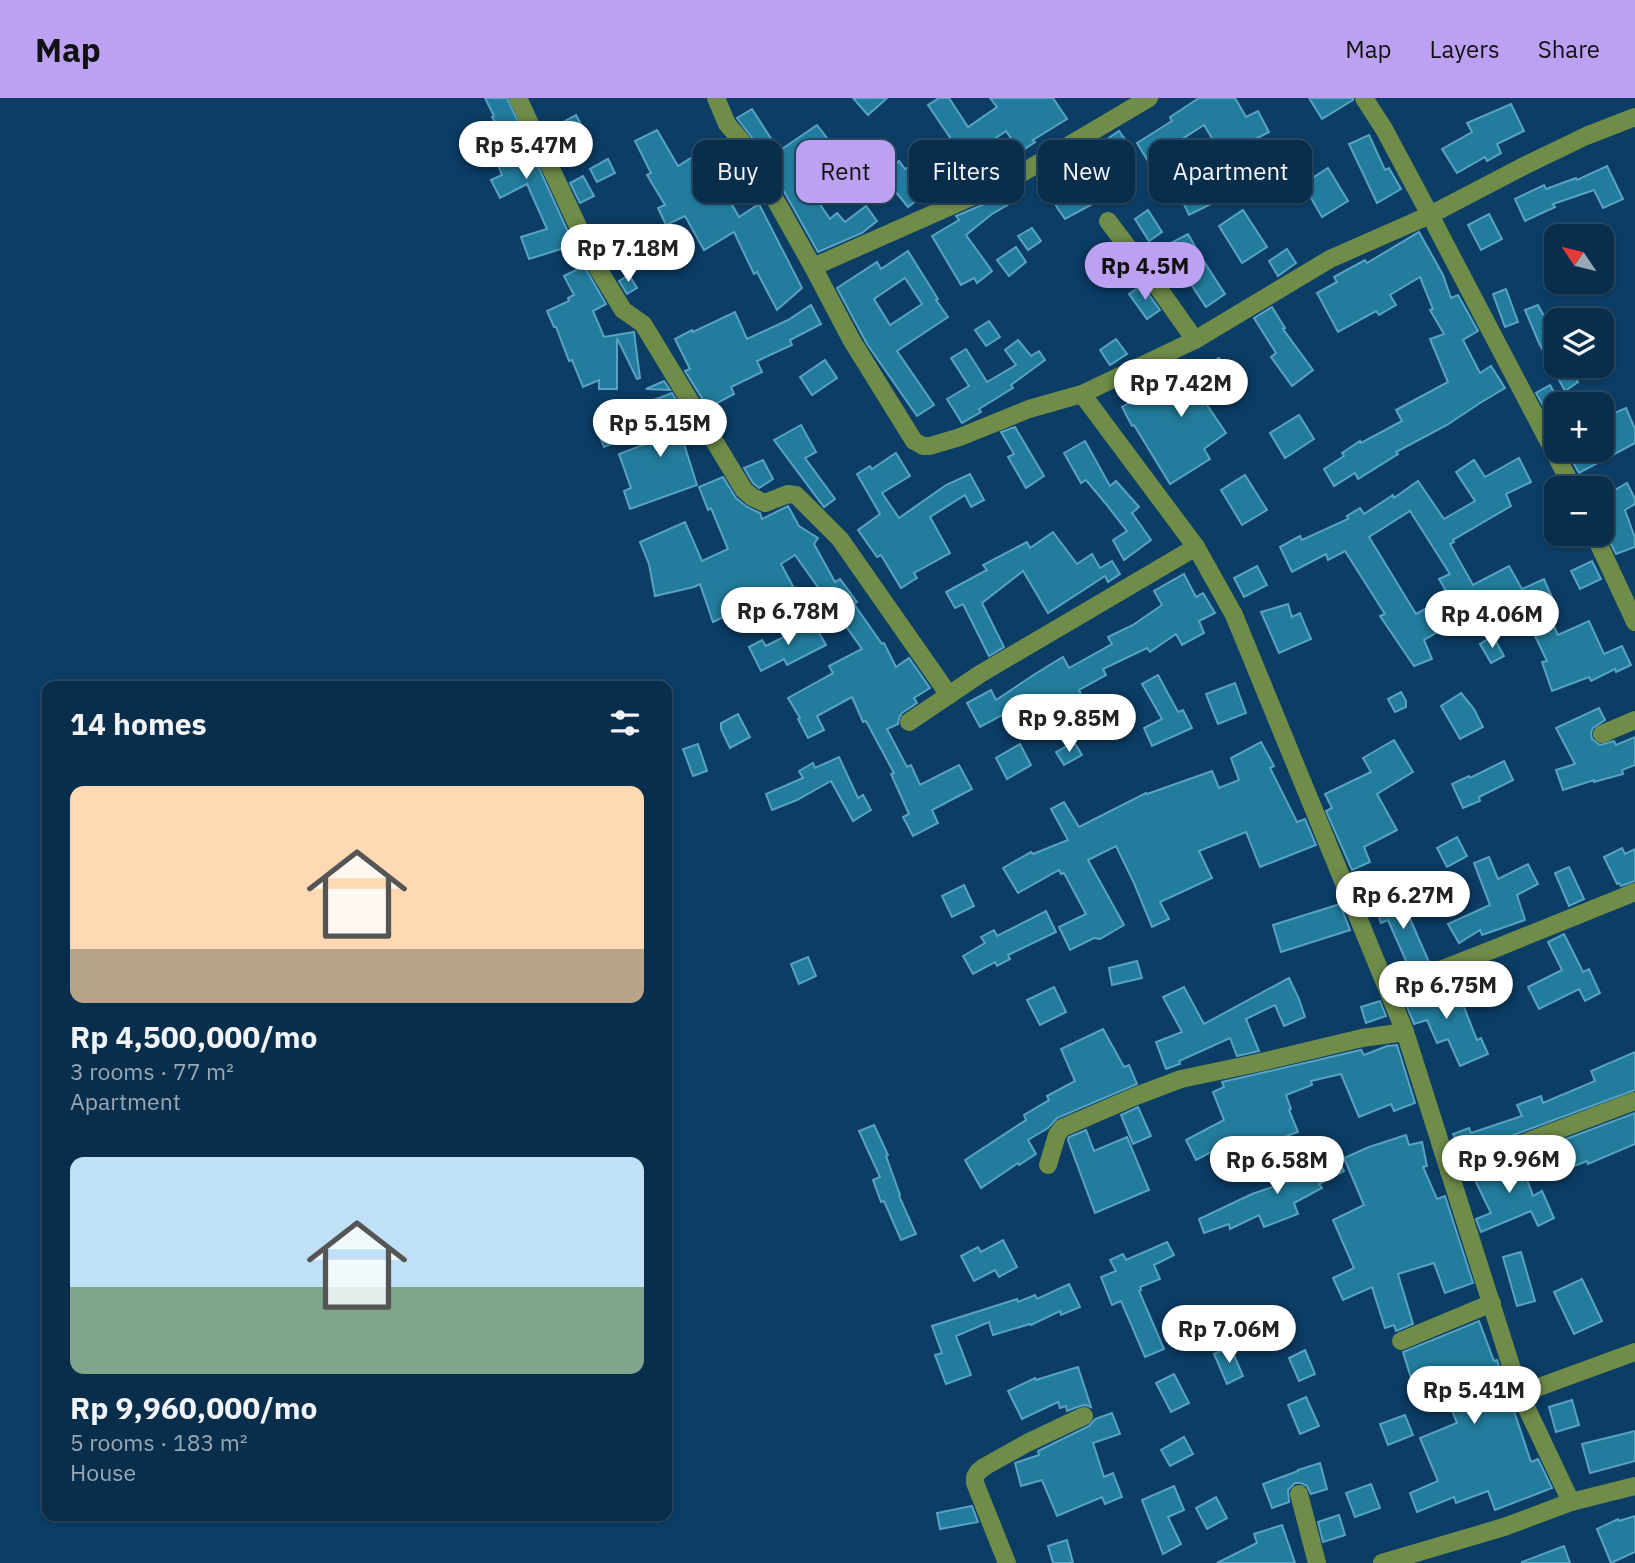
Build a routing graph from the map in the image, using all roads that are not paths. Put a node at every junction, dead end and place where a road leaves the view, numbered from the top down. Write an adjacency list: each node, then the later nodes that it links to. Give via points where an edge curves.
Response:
1 (518, 98): 15 (street, via 597,267 623,310 643,324 744,490 765,503 796,495 815,513 840,539)
2 (716, 98): 8 (street)
3 (1149, 98): 8 (street, via 1000,186)
4 (1371, 101): 6 (street)
5 (1635, 117): 6 (street, via 1586,136)
6 (1430, 215): 9 (street, via 1330,259); 11 (street)
7 (1108, 221): 9 (street)
8 (813, 268): 10 (street, via 852,341 918,444 930,446 960,437)
9 (1195, 340): 10 (street)
10 (1082, 394): 13 (street)
11 (1567, 476)
12 (1600, 546): 14 (street)
13 (1196, 547): 15 (street); 20 (street, via 1234,615)
14 (1635, 622)
15 (949, 695): 17 (street)
16 (1635, 720): 18 (street)
17 (909, 722)
18 (1602, 734)
19 (1635, 892): 20 (street)
20 (1389, 989): 21 (street)
21 (1405, 1032): 23 (street, via 1158,1087 1062,1128); 24 (street)
22 (1635, 1101): 24 (street)
23 (1048, 1165)
24 (1450, 1171): 25 (street)
25 (1492, 1303): 26 (street); 28 (street)
26 (1401, 1341)
27 (1635, 1352): 28 (street)
28 (1520, 1394): 32 (street)
29 (1084, 1416): 33 (street, via 984,1467 975,1477)
30 (1635, 1486): 32 (street)
31 (1299, 1494): 34 (street)
32 (1571, 1502): 35 (street)
33 (1007, 1563)
34 (1317, 1563)
35 (1382, 1563)

